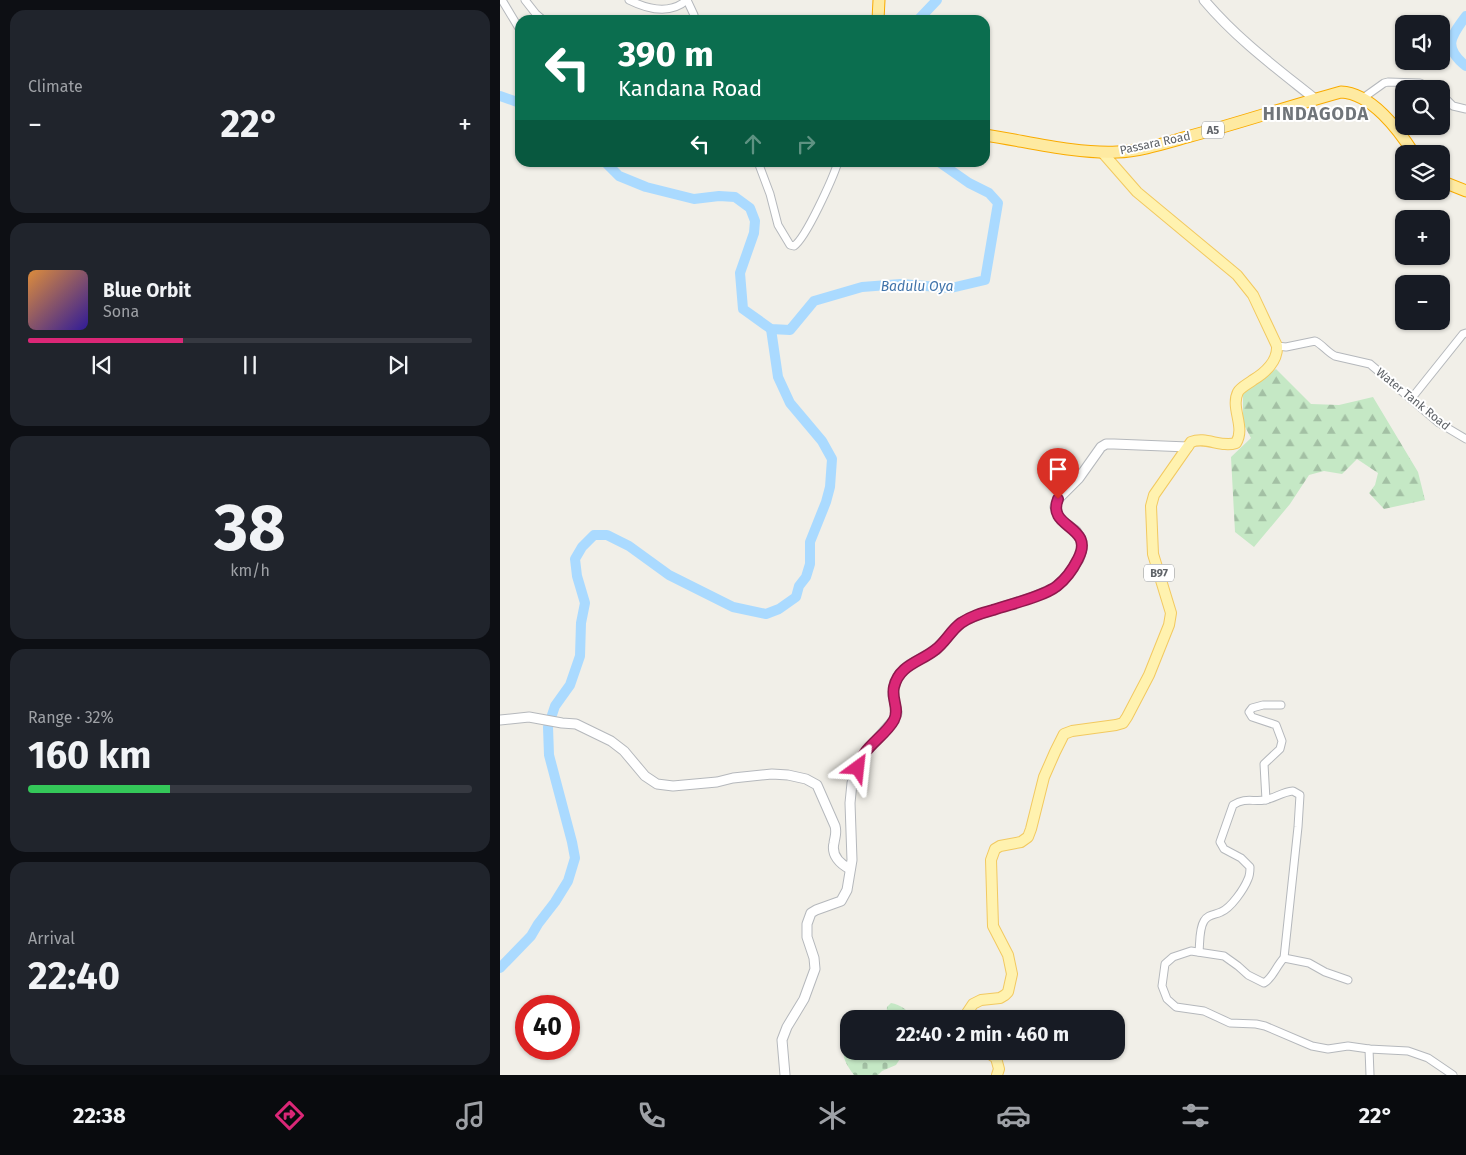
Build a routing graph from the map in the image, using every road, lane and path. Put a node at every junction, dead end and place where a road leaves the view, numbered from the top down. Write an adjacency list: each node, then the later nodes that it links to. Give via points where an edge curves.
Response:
1 (502, 0): 10 (street)
2 (525, 0): 7 (street)
3 (629, 0): 4 (street, via 665,10 680,6)
4 (687, 0): 8 (street)
5 (879, 0): 9 (highway)
6 (1204, 0): 13 (street, via 1248,46)
7 (537, 15)
8 (694, 15)
9 (878, 15)
10 (515, 22)
11 (1395, 82): 12 (street, via 1384,83)
12 (1363, 98): 13 (highway, Passara Road / A5, via 1341,92); 17 (highway, Passara Road / A5, via 1388,119)
13 (1314, 99): 18 (highway, Passara Road / A5, via 1144,148)
14 (1450, 104): 15 (street)
15 (1466, 109)
16 (990, 135): 18 (highway, Passara Road / A5)
17 (1408, 145)
18 (1102, 152): 24 (main road, via 1138,192 1237,275 1253,295)
19 (760, 167): 20 (street, via 778,225 790,245 794,246 805,231)
20 (836, 167)
21 (1450, 185): 22 (highway)
22 (1466, 191)
23 (1466, 333): 25 (street)
24 (1277, 346): 25 (street, Water Tank Road, via 1315,341 1330,354 1370,364); 27 (main road, via 1275,357 1267,369 1237,393 1240,436 1236,443 1201,440 1191,442)
25 (1411, 399): 26 (street, Water Tank Road, via 1439,424)
26 (1466, 439)
27 (1188, 447): 31 (street, via 1106,444 1101,447 1055,507 1061,520 1081,539 1079,559 1067,576 1048,591 977,614 960,623 936,650 909,665 899,675 893,695 897,713 864,754 852,783); 35 (main road, B97, via 1154,495 1151,506 1153,554 1171,613 1158,653 1122,723 1064,734 1044,777 1028,837 1021,842 1000,846 992,854 993,926 1008,955 1012,974 1005,995 981,1000)
28 (1281, 705): 30 (street, via 1264,705 1249,712 1252,717 1276,725 1282,741 1280,749 1264,764)
29 (500, 720): 31 (street, via 537,718 576,724 611,741 657,784 673,786 772,774 806,779 817,785 837,833 833,846 835,854 840,864)
30 (1266, 800): 32 (street, via 1241,800 1233,804 1220,842 1224,849 1250,867 1249,878 1228,907 1209,915 1204,921); 33 (street, via 1284,792 1293,791 1300,795)
31 (850, 869): 38 (street, via 847,890 840,901 816,910 808,918 807,937 815,969 804,999 782,1040)
32 (1199, 952): 33 (street, via 1224,956 1264,983); 36 (street, via 1173,957 1166,964 1162,986 1167,999 1176,1007 1204,1011 1230,1023 1265,1026 1312,1046)
33 (1284, 958): 34 (street, via 1309,963)
34 (1348, 980)
35 (968, 1010)
36 (1369, 1049): 40 (street); 41 (street, via 1408,1051 1428,1058)
37 (997, 1060): 39 (main road)
38 (785, 1075)
39 (997, 1075)
40 (1370, 1075)
41 (1453, 1075)

